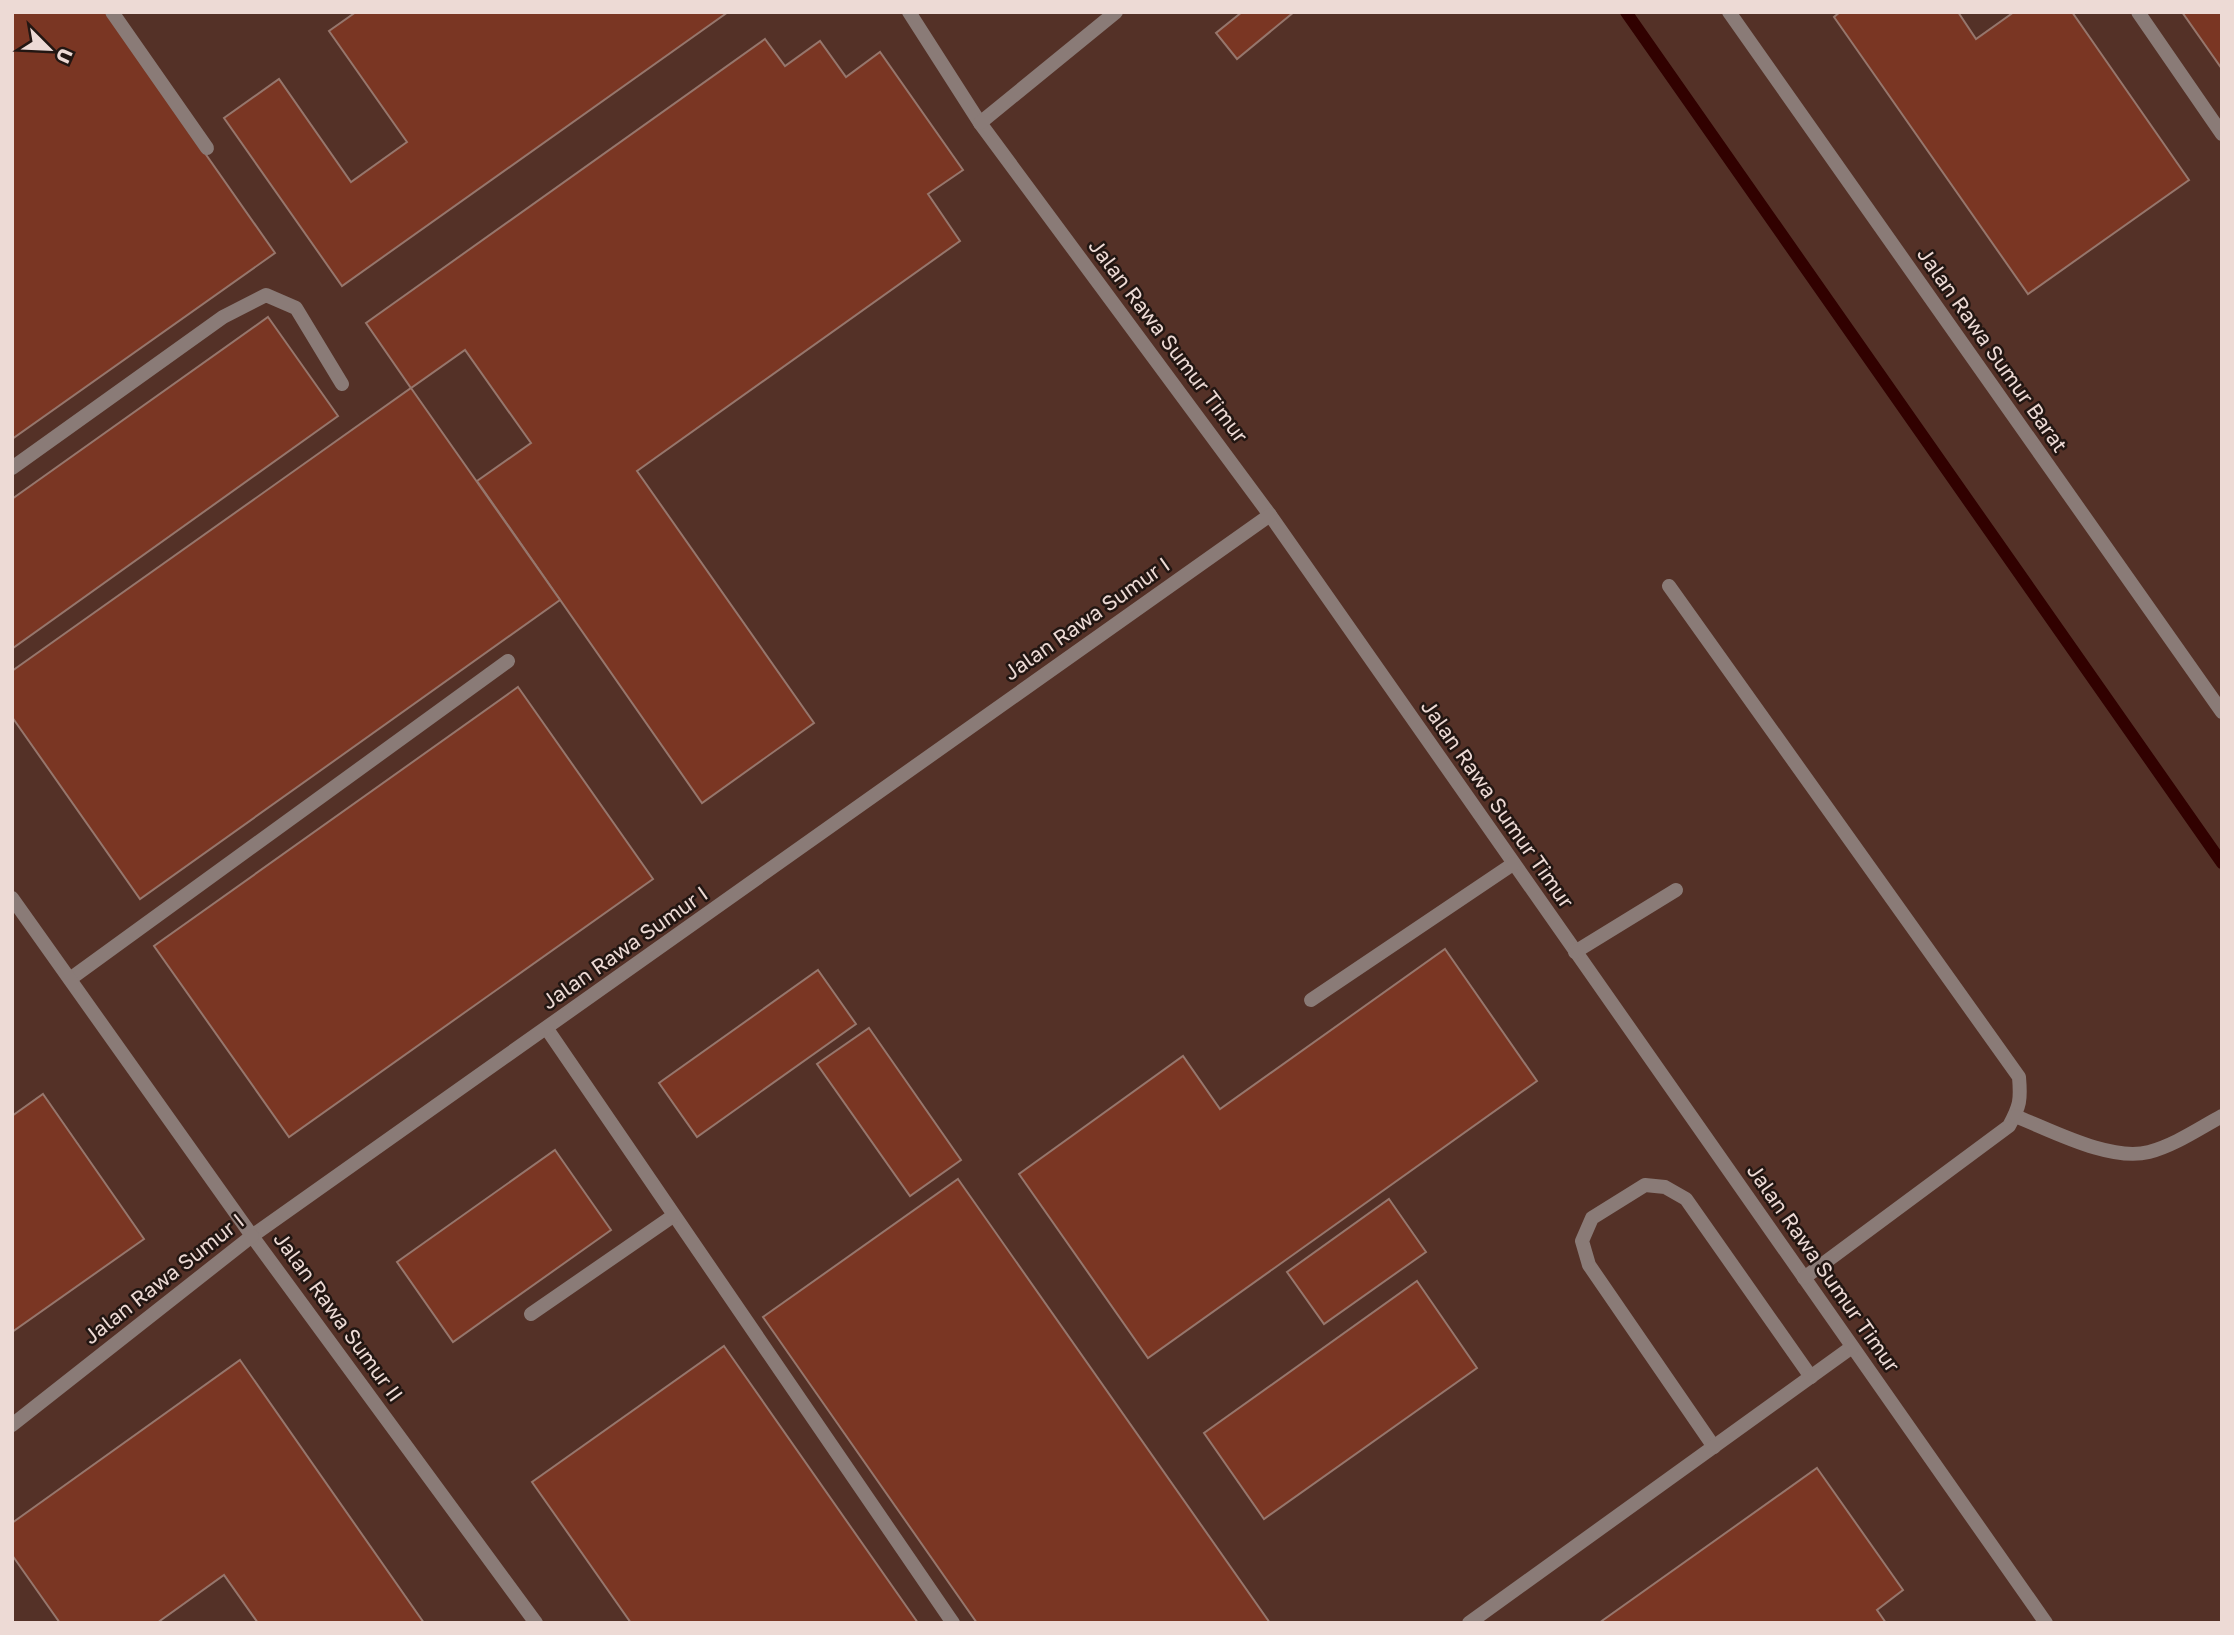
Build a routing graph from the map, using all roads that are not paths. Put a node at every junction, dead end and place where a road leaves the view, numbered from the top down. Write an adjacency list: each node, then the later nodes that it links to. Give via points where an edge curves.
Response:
1 (112, 12): 8 (street)
2 (909, 12): 6 (street, Jalan Rawa Sumur Timur)
3 (1116, 12): 6 (street)
4 (1729, 12): 14 (street, Jalan Rawa Sumur Barat)
5 (2138, 12): 7 (street)
6 (980, 123): 11 (street, Jalan Rawa Sumur Timur)
7 (2222, 134)
8 (207, 148)
9 (342, 384): 10 (street, via 296,308 266,295 223,317)
10 (12, 468)
11 (1270, 515): 15 (street, Jalan Rawa Sumur Timur); 21 (street, Jalan Rawa Sumur I)
12 (1670, 586): 22 (street, via 2019,1077 2021,1099)
13 (508, 661): 19 (street)
14 (2222, 712)
15 (1513, 864): 18 (street, Jalan Rawa Sumur Timur); 20 (street)
16 (1676, 890): 18 (street)
17 (12, 898): 19 (street, Jalan Rawa Sumur II)
18 (1575, 952): 26 (street, Jalan Rawa Sumur Timur)
19 (70, 979): 25 (street, Jalan Rawa Sumur II)
20 (1311, 1000)
21 (547, 1029): 24 (street); 25 (street, Jalan Rawa Sumur I)
22 (2015, 1116): 23 (street, via 2103,1150 2137,1154 2170,1145); 26 (street, via 1986,1145)
23 (2222, 1116)
24 (674, 1216): 27 (street); 33 (street)
25 (253, 1236): 30 (street, Jalan Rawa Sumur I); 32 (street, Jalan Rawa Sumur II)
26 (1804, 1278): 28 (street, Jalan Rawa Sumur Timur)
27 (531, 1314)
28 (1852, 1347): 29 (street); 35 (street, Jalan Rawa Sumur Timur)
29 (1811, 1377): 31 (street); 31 (street, via 1686,1199 1665,1187 1645,1185 1592,1219 1582,1241 1589,1265)
30 (12, 1425)
31 (1714, 1447): 34 (street)
32 (536, 1623)
33 (953, 1623)
34 (1469, 1623)
35 (2046, 1623)

